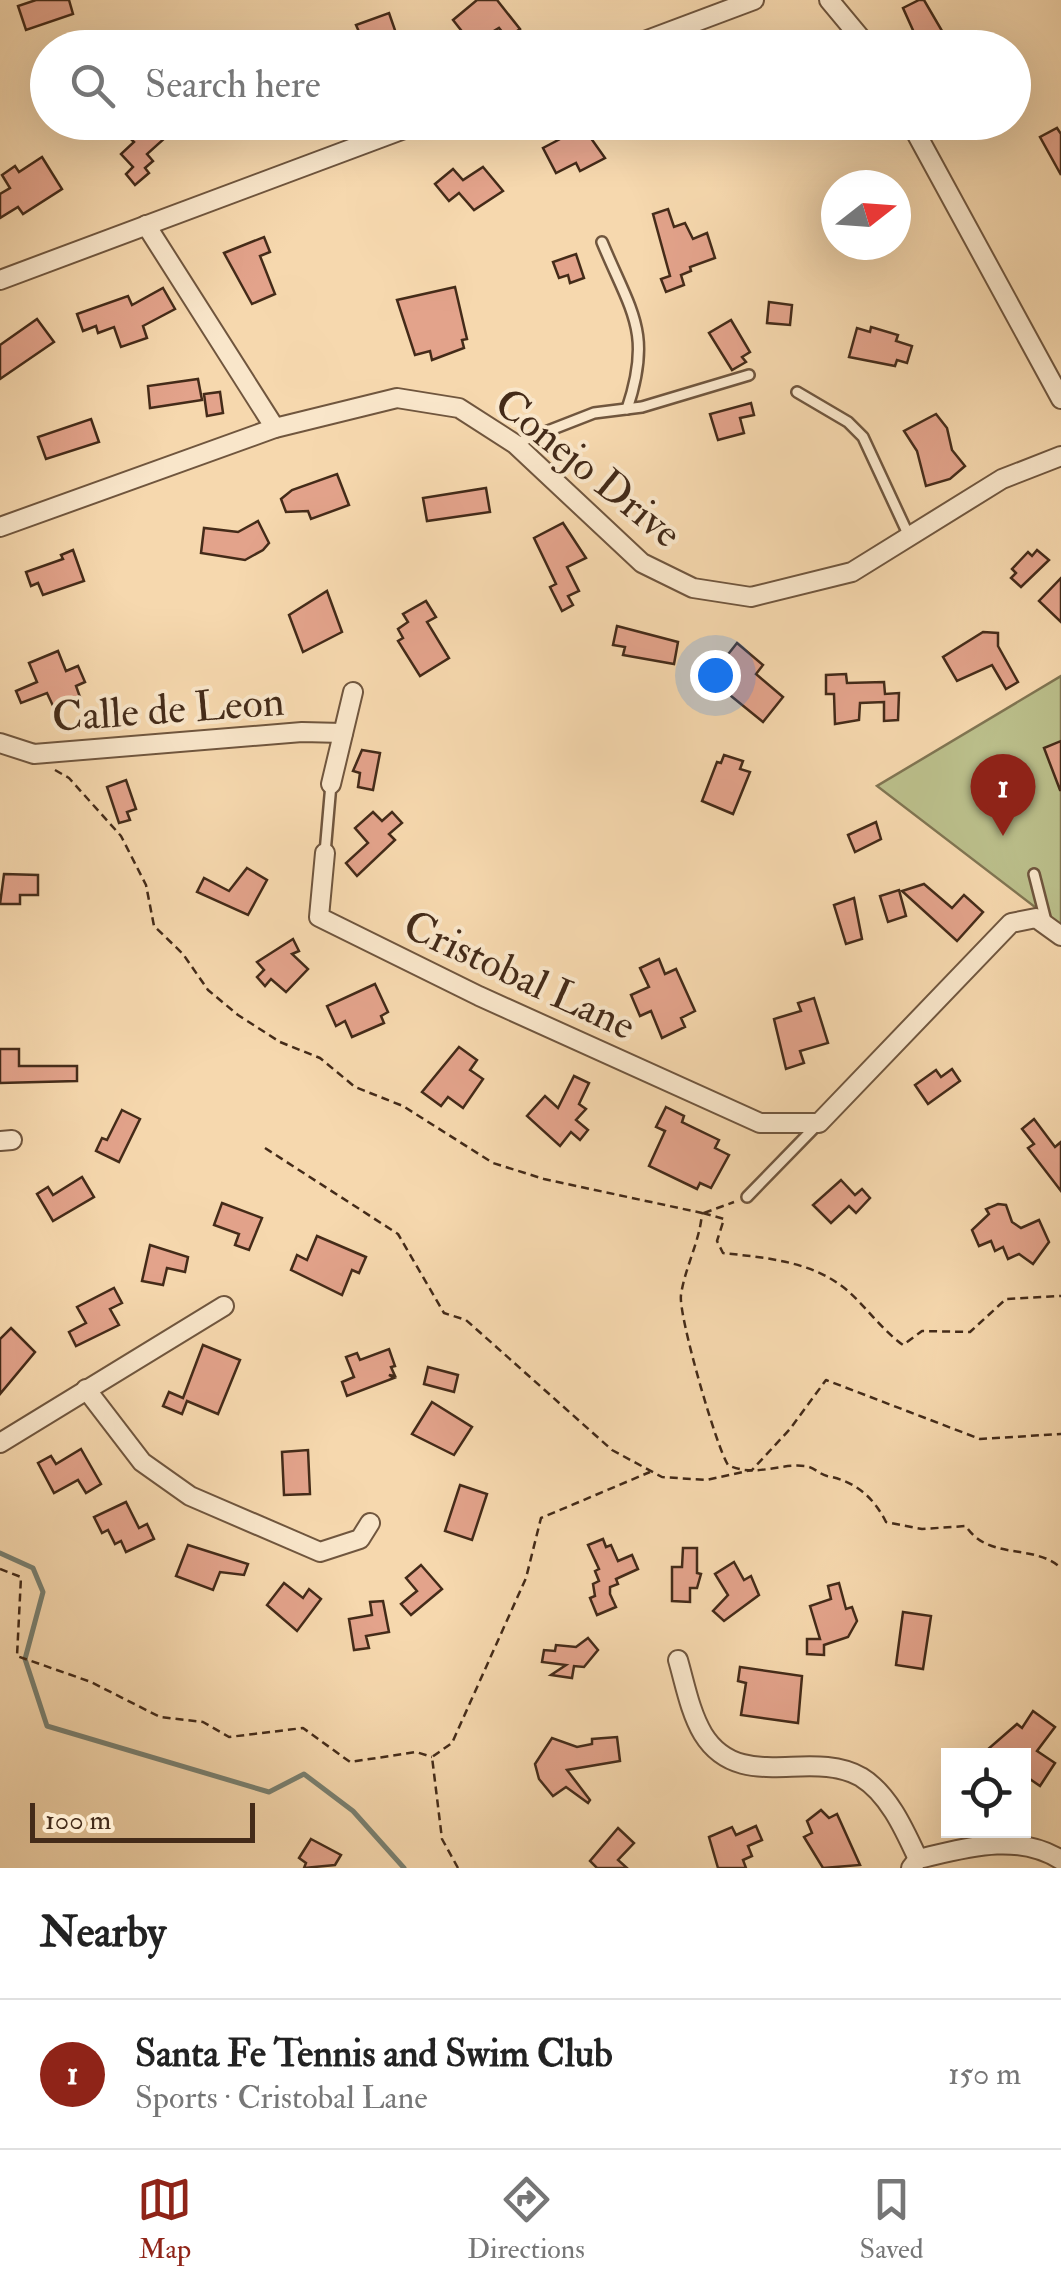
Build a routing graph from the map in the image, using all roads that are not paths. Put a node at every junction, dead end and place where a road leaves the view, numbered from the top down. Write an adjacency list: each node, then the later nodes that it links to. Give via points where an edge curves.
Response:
1 (754, 0): 3 (street)
2 (829, 0): 4 (street)
3 (674, 30)
4 (855, 30)
5 (375, 140): 7 (street)
6 (920, 140): 12 (street)
7 (146, 225): 9 (street); 14 (street)
8 (602, 242): 13 (lane, via 642,342)
9 (0, 280)
10 (748, 376): 13 (lane)
11 (797, 392): 18 (lane, via 863,437)
12 (1061, 399)
13 (627, 409): 15 (lane, via 576,419)
14 (275, 428): 15 (street, Conejo Drive, via 397,398 459,408); 17 (street, Conejo Drive)
15 (515, 444): 18 (street, Conejo Drive, via 642,564 693,588 751,597 768,593 852,572)
16 (1061, 456): 18 (street, Conejo Drive, via 1002,479)
17 (0, 527)
18 (909, 536)
19 (353, 692): 20 (street, Calle de Leon)
20 (343, 734): 21 (street, Calle de Leon, via 34,754); 22 (street, Calle de Leon)
21 (0, 743)
22 (331, 784): 23 (lane, Cristobal Lane)
23 (325, 853): 26 (street, Cristobal Lane, via 319,917 760,1123)
24 (1034, 874): 25 (lane)
25 (1054, 930): 26 (street, via 1027,916 1001,930)
26 (818, 1123): 27 (lane)
27 (746, 1197)
28 (224, 1306): 29 (street)
29 (86, 1389): 30 (street); 31 (street, via 142,1462 190,1496 320,1552 360,1538)
30 (0, 1443)
31 (370, 1523)
32 (678, 1660): 34 (street, via 694,1716 719,1752 760,1768 832,1768 859,1776 892,1810)
33 (1061, 1860): 34 (street, via 1044,1849 984,1843)
34 (914, 1864)

